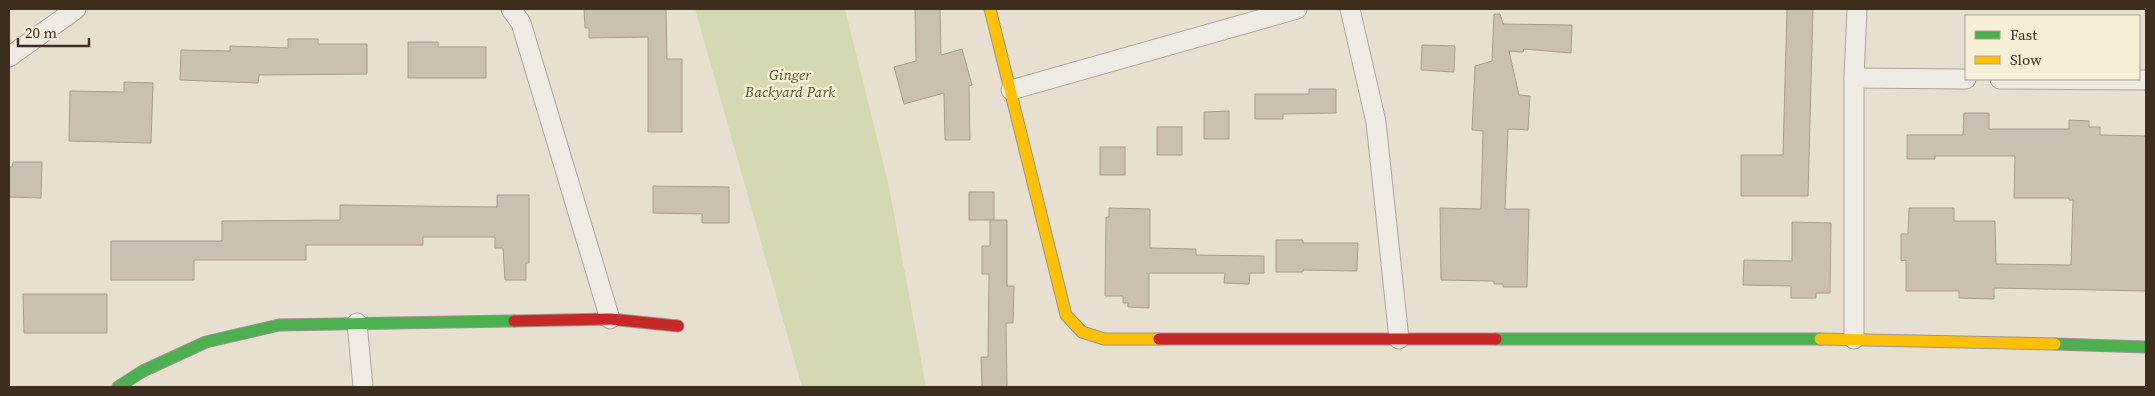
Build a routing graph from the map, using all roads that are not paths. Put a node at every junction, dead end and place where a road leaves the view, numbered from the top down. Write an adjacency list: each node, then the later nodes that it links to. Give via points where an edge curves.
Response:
1 (76, 9): 7 (street)
2 (511, 9): 11 (street, via 521,22)
3 (990, 9): 10 (street)
4 (1297, 9): 10 (street)
5 (1350, 9): 14 (street, via 1376,122)
6 (1857, 9): 8 (street)
7 (9, 57)
8 (1854, 78): 9 (street); 15 (street)
9 (1965, 78)
10 (1011, 90): 14 (street, via 1066,315 1082,332 1104,339)
11 (610, 319): 12 (street); 13 (street)
12 (357, 323): 17 (street, via 279,325 206,342); 18 (street)
13 (678, 326)
14 (1399, 339): 15 (street)
15 (1854, 339): 16 (street)
16 (2146, 347)
17 (118, 387)
18 (363, 387)

